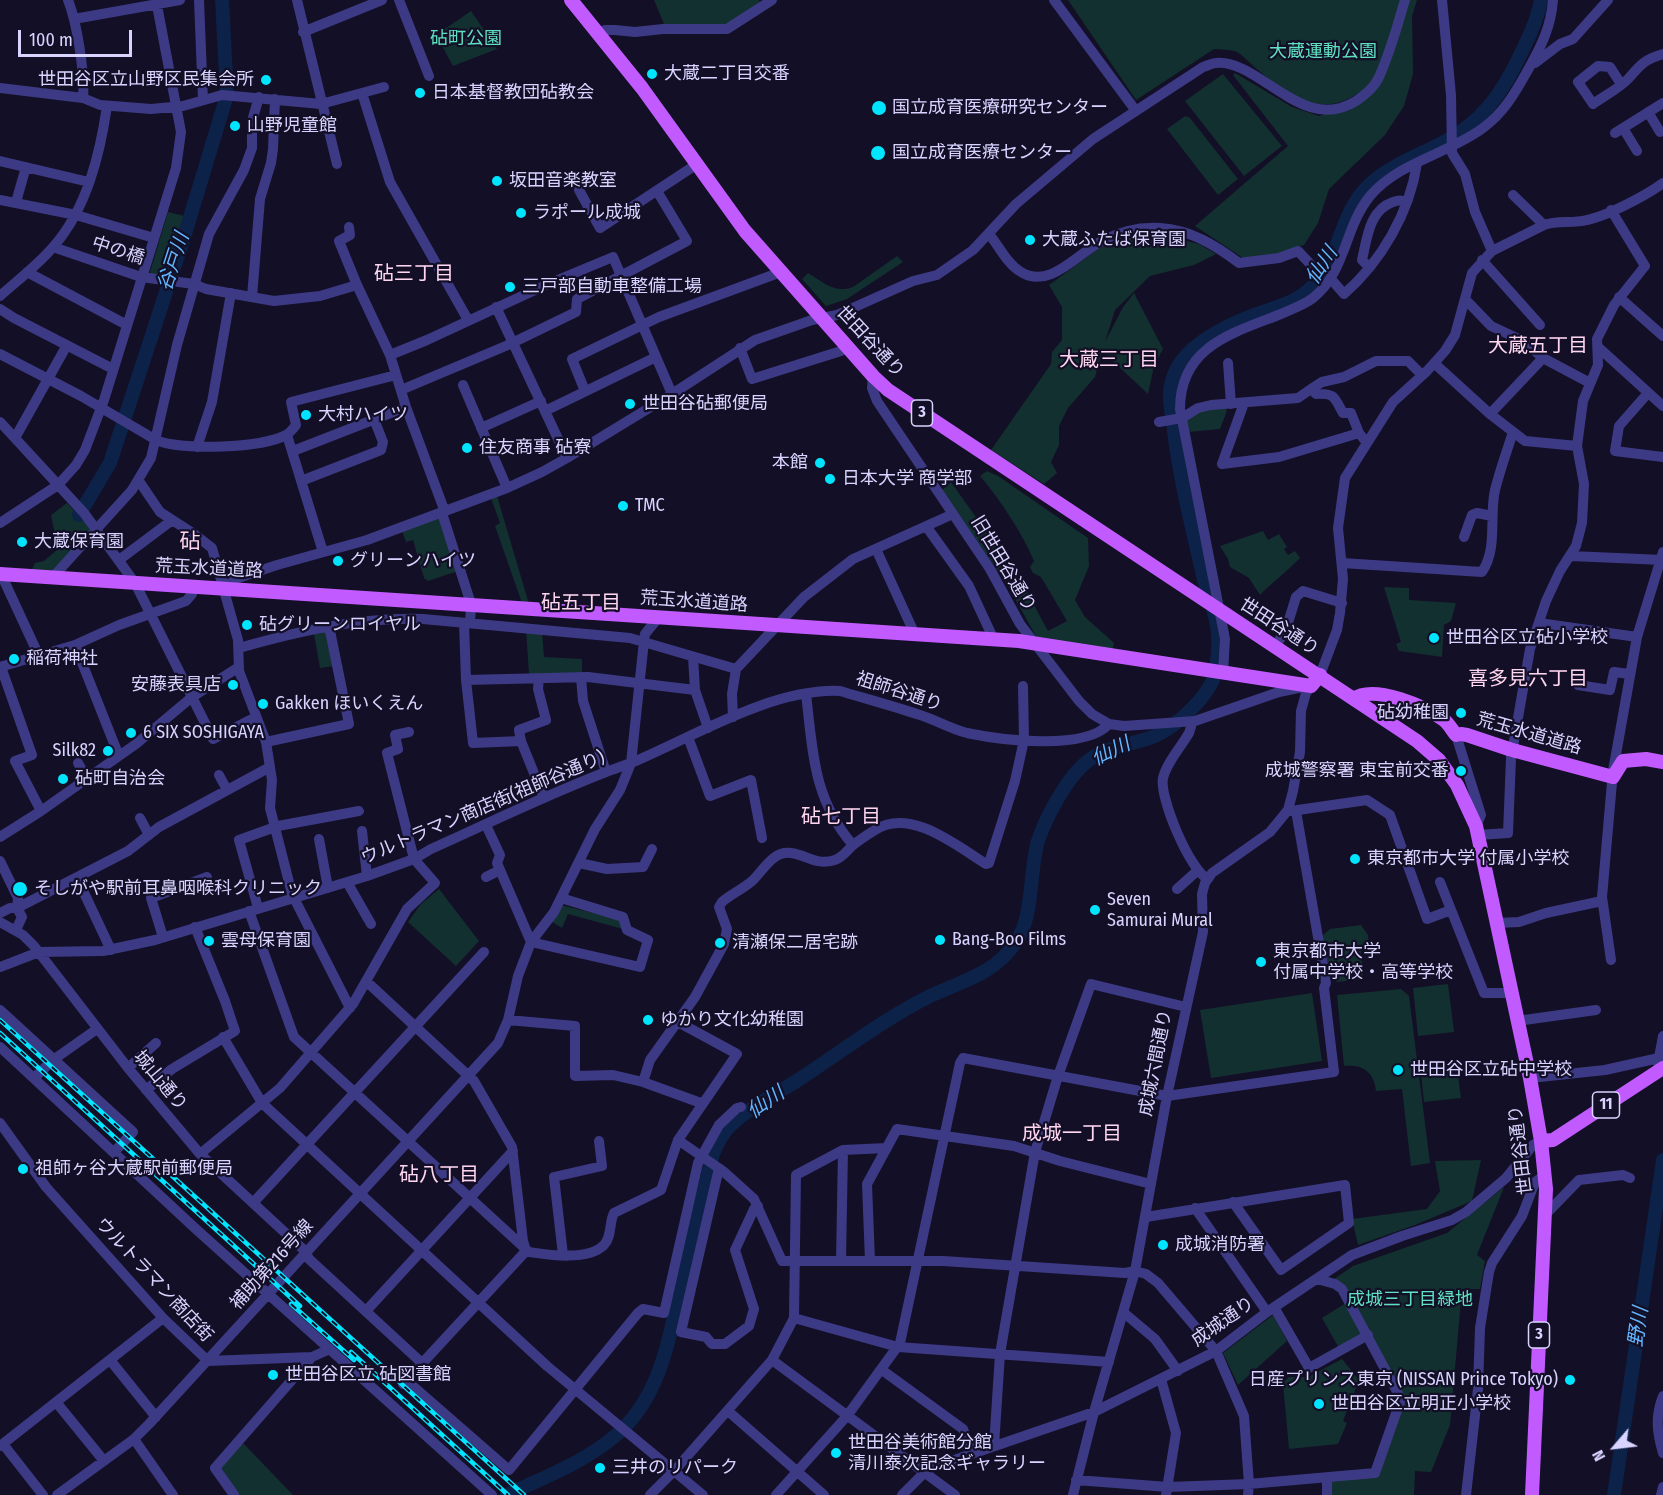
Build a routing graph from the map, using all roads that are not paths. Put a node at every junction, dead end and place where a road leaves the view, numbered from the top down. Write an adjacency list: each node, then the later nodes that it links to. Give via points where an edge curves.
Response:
1 (68, 0): 16 (street)
2 (180, 0): 14 (street)
3 (198, 0): 29 (street)
4 (297, 0): 17 (street)
5 (382, 0): 17 (street)
6 (399, 0): 21 (street)
7 (572, 0): 18 (main road, 世田谷通り / 3)
8 (772, 0): 18 (street, via 727,29 635,33 605,30)
9 (1054, 0): 34 (street)
10 (1405, 0): 34 (street, via 1378,78 1366,95 1351,104 1334,109 1311,107 1232,65 1216,63)
11 (1442, 0): 37 (street)
12 (1553, 0): 20 (street, via 1547,33)
13 (1608, 0): 20 (street, via 1574,39)
14 (156, 2): 15 (street); 33 (street)
15 (113, 5): 16 (street)
16 (74, 19): 27 (street)
17 (303, 32): 31 (street)
18 (599, 34): 42 (main road, 世田谷通り / 3)
19 (1663, 54): 22 (street, via 1640,64)
20 (1530, 67): 37 (street, via 1499,114 1480,130)
21 (429, 76)
22 (1621, 84)
23 (384, 87): 25 (street)
24 (0, 88): 27 (street)
25 (362, 93): 31 (street); 78 (street, via 390,182)
26 (259, 97): 28 (street); 29 (street, via 226,95); 68 (street, via 252,121 252,148 244,171 209,234)
27 (83, 98): 32 (street)
28 (275, 99): 31 (street); 72 (street, via 273,149 260,200)
29 (203, 100): 33 (street)
30 (1663, 103): 35 (street)
31 (321, 104): 41 (street)
32 (107, 106): 33 (street); 44 (street, via 103,135)
33 (177, 107): 57 (street, via 179,156)
34 (1136, 111): 56 (street, via 1085,145 1016,204)
35 (1648, 112): 36 (street); 38 (street, via 1619,130)
36 (1660, 132)
37 (1451, 145): 40 (street); 59 (street)
38 (1637, 151)
39 (0, 160): 43 (street)
40 (1417, 163): 51 (street); 67 (street, via 1387,181 1361,208)
41 (337, 164)
42 (699, 166): 47 (street); 63 (main road, 世田谷通り / 3, via 745,231)
43 (26, 167): 44 (street); 50 (street)
44 (88, 182): 53 (street)
45 (1663, 183): 52 (street)
46 (579, 190): 47 (street, via 600,228)
47 (657, 191): 65 (street, via 687,241)
48 (1513, 195): 54 (street)
49 (0, 200): 50 (street)
50 (16, 202): 53 (street)
51 (1407, 202): 61 (street, via 1393,233); 61 (street, via 1383,205 1377,212 1362,260)
52 (1611, 210): 54 (street, via 1586,220); 73 (street, via 1645,266)
53 (76, 215): 57 (street); 58 (street)
54 (1544, 225): 59 (street)
55 (349, 227): 69 (street, via 350,235 339,240)
56 (989, 234): 62 (street, via 1011,265 1022,273 1042,278 1121,233 1160,228 1195,236 1239,263 1279,258 1298,251); 77 (street, via 937,275 912,281)
57 (154, 238): 66 (street)
58 (53, 248): 64 (street); 66 (street, 中の橋)
59 (1492, 251): 60 (street)
60 (1482, 260): 74 (street, via 1472,273); 81 (street)
61 (1369, 267): 67 (street, via 1344,294)
62 (1314, 268)
63 (781, 272): 77 (main road, 世田谷通り / 3); 79 (street)
64 (27, 273): 71 (street); 80 (street)
65 (621, 275): 75 (street, via 613,257); 79 (street); 83 (street, via 577,299 576,312)
66 (141, 278): 68 (street, 中の橋); 80 (street)
67 (1331, 279): 115 (street, via 1311,300 1222,338 1203,352 1183,385)
68 (194, 284): 70 (street, 中の橋); 124 (street)
69 (357, 285): 72 (street, 中の橋, via 297,300); 89 (street)
70 (231, 293): 72 (street, 中の橋); 127 (street, via 212,402)
71 (0, 296)
72 (252, 297)
73 (1619, 297): 82 (street); 86 (street, via 1597,339)
74 (1466, 298): 91 (street, via 1491,326 1523,341); 93 (street, via 1455,335)
75 (496, 307): 78 (street); 83 (street)
76 (0, 309): 84 (street)
77 (823, 319): 85 (main road, 世田谷通り / 3); 87 (street)
78 (468, 320): 89 (street)
79 (642, 324): 90 (street); 103 (street, via 572,359)
80 (127, 325): 94 (street)
81 (1540, 325)
82 (1663, 336)
83 (512, 343): 102 (street); 109 (street)
84 (67, 345): 94 (street); 98 (street)
85 (847, 346): 87 (street, via 752,380); 97 (main road, 世田谷通り / 3)
86 (1598, 347): 99 (street, via 1598,365); 104 (street)
87 (740, 348): 105 (street)
88 (0, 354): 98 (street)
89 (390, 355): 95 (street)
90 (656, 357): 103 (street); 105 (street)
91 (1543, 358): 99 (street); 114 (street)
92 (1228, 363): 108 (street)
93 (1434, 363): 96 (street); 114 (street)
94 (113, 369): 112 (street)
95 (396, 375): 102 (street); 122 (street, via 291,402 296,426)
96 (1422, 375): 101 (street, via 1408,361 1376,361); 125 (street, via 1394,402)
97 (873, 376): 106 (main road, 世田谷通り / 3); 113 (street, 旧世田谷通り, via 874,394)
98 (49, 380): 112 (street); 123 (street)
99 (1590, 382): 126 (street, via 1583,401)
100 (463, 385): 119 (street)
101 (1311, 389): 107 (street, via 1298,398); 121 (street, via 1316,394 1333,395 1343,413 1352,413)
102 (400, 390): 111 (street)
103 (585, 391): 109 (street)
104 (1648, 393): 110 (street); 129 (street, via 1619,426 1616,451)
105 (672, 394): 130 (street)
106 (896, 395): 113 (street, via 886,397); 156 (main road, 世田谷通り / 3)
107 (1244, 403): 108 (street); 121 (street, via 1222,464 1279,457)
108 (1231, 404): 115 (street, via 1198,408)
109 (543, 406): 119 (street); 130 (street)
110 (1663, 406)
111 (406, 407): 116 (street); 135 (street)
112 (101, 408): 124 (street); 133 (street, via 85,450)
113 (882, 409): 136 (street, 旧世田谷通り)
114 (1490, 414): 120 (street)
115 (1182, 418): 118 (street); 156 (street)
116 (375, 419): 128 (street); 132 (street, via 383,442 381,450)
117 (0, 422): 123 (street)
118 (1161, 422)
119 (481, 428): 134 (street)
120 (1514, 432): 126 (street, via 1525,441); 137 (street, via 1495,491)
121 (1359, 433): 125 (street)
122 (287, 435): 127 (street, via 257,443); 128 (street)
123 (15, 438): 133 (street)
124 (156, 440): 127 (street); 131 (street)
125 (1367, 443): 148 (street, via 1345,478 1338,528)
126 (1577, 446): 145 (street, via 1584,501 1582,523)
127 (197, 447)
128 (293, 452): 132 (street)
129 (1663, 457)
130 (567, 458): 134 (street)
131 (139, 481): 138 (street); 141 (street)
132 (301, 481): 144 (street)
133 (58, 485): 139 (street); 141 (street)
134 (507, 488): 135 (street)
135 (443, 513): 144 (street); 155 (street)
136 (953, 514): 140 (street); 167 (street, 旧世田谷通り)
137 (1492, 516): 142 (street, via 1472,515); 148 (street, via 1490,547 1482,572)
138 (171, 521): 147 (street); 153 (street, via 212,548)
139 (0, 523)
140 (926, 526): 143 (street); 165 (street, via 969,586)
141 (96, 529): 147 (street); 150 (street)
142 (1464, 537)
143 (876, 549): 161 (street, via 820,584); 163 (street)
144 (323, 552): 153 (street, via 229,581)
145 (1571, 556): 146 (street); 160 (street, via 1560,571)
146 (1662, 558): 164 (street)
147 (118, 560): 151 (street)
148 (1342, 563): 154 (street)
149 (0, 574): 150 (main road, 荒玉水道道路); 171 (street)
150 (54, 578): 151 (main road, 荒玉水道道路)
151 (135, 583): 152 (main road, 荒玉水道道路); 157 (street)
152 (194, 587): 153 (main road, 荒玉水道道路); 157 (street, via 186,601)
153 (222, 588): 155 (main road, 荒玉水道道路); 170 (street)
154 (1341, 603): 169 (street, via 1303,591 1296,597); 182 (street, via 1337,630)
155 (471, 604): 158 (main road, 荒玉水道道路); 159 (street)
156 (1219, 610): 169 (main road, 世田谷通り / 3); 176 (street, via 1226,644)
157 (152, 614): 168 (street); 188 (street)
158 (658, 618): 161 (main road, 荒玉水道道路); 166 (street)
159 (467, 623): 162 (street, via 397,618); 166 (street); 181 (street)
160 (1539, 623): 164 (street); 221 (street, via 1530,649 1511,758 1508,833)
161 (775, 625): 163 (main road, 荒玉水道道路); 175 (street)
162 (329, 626): 170 (street); 202 (street, via 349,724)
163 (913, 634): 165 (main road, 荒玉水道道路)
164 (1637, 637): 178 (street)
165 (994, 640): 167 (main road, 荒玉水道道路)
166 (644, 641): 172 (street); 183 (street, 補助第216号線)
167 (1034, 643): 176 (main road, 荒玉水道道路); 193 (street, 旧世田谷通り, via 1085,708)
168 (75, 645): 171 (street); 203 (street)
169 (1276, 646): 182 (main road, 世田谷通り / 3)
170 (239, 648): 174 (street)
171 (39, 656): 173 (street)
172 (693, 657): 175 (street); 186 (street)
173 (1, 667): 215 (street, via 32,755 15,761)
174 (239, 667): 188 (street); 190 (street)
175 (736, 669): 191 (street)
176 (1222, 673): 185 (main road)
177 (1580, 673): 178 (street, via 1578,685 1610,690 1614,672)
178 (1629, 674): 200 (street)
179 (581, 677): 180 (street); 183 (street); 208 (street, via 583,701)
180 (539, 678): 181 (street); 201 (street, via 546,720 519,730)
181 (466, 680): 201 (street, via 473,743)
182 (1316, 681): 185 (main road); 189 (main road, 世田谷通り / 3); 214 (street, via 1306,693 1301,711)
183 (640, 682): 186 (street); 206 (street, 補助第216号線)
184 (1023, 686): 198 (street)
185 (1279, 687): 192 (street, via 1212,716)
186 (695, 690): 194 (street)
187 (806, 694): 191 (street, 祖師谷通り); 198 (street, 祖師谷通り, via 840,691 965,733); 226 (street, via 819,787 833,818)
188 (192, 696): 190 (street, via 213,739); 203 (street)
189 (1354, 699): 196 (main road, 荒玉水道道路, via 1359,695 1379,696 1421,706 1446,722); 221 (main road, 世田谷通り / 3, via 1439,760 1464,798)
190 (256, 717): 202 (street)
191 (733, 717): 194 (street, 祖師谷通り)
192 (1186, 722): 193 (street); 232 (street, via 1191,727 1189,733 1166,770 1162,788)
193 (1109, 724): 198 (street, 祖師谷通り, via 1074,741)
194 (708, 728): 197 (street, 祖師谷通り)
195 (409, 732): 228 (street, via 395,735 398,749 387,753)
196 (1456, 735): 210 (main road, 荒玉水道道路); 221 (street, via 1481,815)
197 (688, 737): 206 (street, 祖師谷通り); 224 (street, via 710,796 751,780)
198 (1024, 740): 226 (street, via 989,863 936,832 906,823 885,824)
199 (1605, 740): 200 (street)
200 (1617, 740): 210 (street)
201 (521, 741): 213 (street)
202 (266, 742): 207 (street)
203 (119, 756): 211 (street)
204 (1663, 762): 210 (main road, via 1623,761)
205 (78, 763): 211 (street)
206 (631, 763): 208 (street, ウルトラマン商店街(祖師谷通り)); 230 (street, 補助第216号線)
207 (270, 767): 212 (street); 219 (street)
208 (606, 772): 213 (street, ウルトラマン商店街(祖師谷通り))
209 (219, 775): 212 (street)
210 (1612, 777): 244 (street)
211 (87, 779): 215 (street)
212 (227, 790): 222 (street)
213 (544, 798): 218 (street, ウルトラマン商店街(祖師谷通り))
214 (1292, 810): 237 (street, via 1270,832); 247 (street, via 1366,800 1390,815 1426,919); 287 (street, via 1326,983 1334,1072)
215 (42, 811): 223 (street)
216 (359, 811): 219 (street)
217 (140, 818): 222 (street)
218 (486, 825): 228 (street, ウルトラマン商店街(祖師谷通り)); 231 (street, via 500,855 496,863)
219 (274, 827): 242 (street); 246 (street, via 239,840)
220 (362, 831): 233 (street)
221 (1477, 831): 250 (main road, 世田谷通り / 3)
222 (149, 835): 236 (street)
223 (0, 837)
224 (762, 838)
225 (319, 839): 240 (street)
226 (853, 845): 269 (street, via 833,861 818,862 789,852 783,854 722,902 719,907 727,929 724,944)
227 (652, 849): 230 (street, via 643,867 608,869)
228 (414, 859): 233 (street, ウルトラマン商店街(祖師谷通り)); 261 (street, via 435,883 407,909)
229 (0, 861): 245 (street, via 18,898)
230 (579, 863): 243 (street, 補助第216号線)
231 (500, 870): 235 (street); 255 (street)
232 (1197, 871): 237 (street); 241 (street)
233 (367, 876): 238 (street, ウルトラマン商店街(祖師谷通り))
234 (207, 877): 254 (street, via 151,898)
235 (486, 877)
236 (77, 878): 245 (street); 256 (street)
237 (1208, 879): 263 (street, 成城六間通り, via 1201,902 1203,932)
238 (347, 882): 240 (street, ウルトラマン商店街(祖師谷通り)); 251 (street)
239 (1440, 882): 247 (street)
240 (328, 888): 242 (street, ウルトラマン商店街(祖師谷通り))
241 (1177, 889)
242 (294, 897): 246 (street, ウルトラマン商店街(祖師谷通り)); 264 (street)
243 (561, 898): 255 (street, 補助第216号線); 255 (street, via 623,917 627,930 648,940 639,967)
244 (1602, 901): 250 (street, via 1519,922); 259 (street)
245 (17, 908): 248 (street); 253 (street, via 22,917)
246 (254, 910): 252 (street, ウルトラマン商店街(祖師谷通り)); 276 (street, via 294,1037)
247 (1451, 910): 262 (street, via 1484,993)
248 (0, 913)
249 (0, 922): 253 (street, 城山通り)
250 (1497, 922): 262 (main road, 世田谷通り / 3)
251 (370, 924)
252 (195, 927): 254 (street, ウルトラマン商店街(祖師谷通り)); 273 (street, via 235,1030)
253 (16, 930): 257 (street, 城山通り)
254 (163, 937): 256 (street, ウルトラマン商店街(祖師谷通り))
255 (531, 942): 267 (street, 補助第216号線)
256 (111, 950): 257 (street, ウルトラマン商店街(祖師谷通り))
257 (39, 952): 260 (street, ウルトラマン商店街(祖師谷通り)); 271 (street, 城山通り)
258 (484, 952): 270 (street)
259 (1611, 960)
260 (0, 967)
261 (366, 981): 264 (street); 270 (street)
262 (1512, 993): 268 (main road, 世田谷通り / 3)
263 (1186, 1007): 281 (street, via 1091,984); 287 (street, 成城六間通り)
264 (350, 1008): 276 (street)
265 (0, 1010): 277 (street)
266 (1596, 1010): 268 (street)
267 (508, 1020): 280 (street, 補助第216号線, via 498,1043); 284 (street, via 575,1026 575,1076 613,1076)
268 (1517, 1021): 283 (main road, 世田谷通り / 3)
269 (678, 1022): 284 (street, via 650,1060); 289 (street, via 737,1054)
270 (415, 1026): 280 (street); 286 (street)
271 (97, 1029): 277 (street); 279 (street, 城山通り)
272 (1663, 1036): 278 (street)
273 (223, 1038): 285 (street); 288 (street)
274 (156, 1043): 279 (street)
275 (0, 1047): 282 (street)
276 (310, 1053): 286 (street); 288 (street, via 280,1089)
277 (53, 1060): 282 (street); 301 (street, via 133,1132)
278 (1659, 1067): 283 (street); 295 (main road, 11, via 1553,1140)
279 (128, 1068): 285 (street, 城山通り)
280 (469, 1076): 296 (street, 補助第216号線); 300 (street)
281 (1058, 1076): 287 (street); 292 (street, via 963,1058); 302 (street)
282 (34, 1078): 301 (street)
283 (1530, 1078): 295 (main road, 世田谷通り / 3)
284 (643, 1082): 289 (street)
285 (146, 1090): 303 (street, 城山通り)
286 (354, 1093): 296 (street); 297 (street)
287 (1167, 1096): 308 (street, 成城六間通り)
288 (262, 1103): 297 (street); 303 (street)
289 (701, 1103): 293 (street)
290 (741, 1107): 304 (street, via 719,1125)
291 (0, 1124): 333 (street, ウルトラマン商店街, via 46,1188)
292 (944, 1135): 298 (street, via 897,1129); 302 (street); 324 (street)
293 (678, 1140): 304 (street); 320 (street, via 661,1190 614,1213 604,1245 585,1253)
294 (599, 1141): 320 (street, via 602,1166 554,1177)
295 (1541, 1141): 306 (main road, 世田谷通り / 3); 327 (street, 成城通り, via 1466,1212 1352,1255)
296 (408, 1142): 309 (street, 補助第216号線); 310 (street)
297 (306, 1144): 309 (street); 312 (street)
298 (887, 1148): 299 (street); 323 (street, via 867,1184)
299 (843, 1150): 321 (street, via 796,1175); 322 (street)
300 (513, 1151): 310 (street); 318 (street)
301 (114, 1152): 328 (street)
302 (1035, 1152): 308 (street); 325 (street)
303 (200, 1154): 312 (street, 城山通り)
304 (704, 1157): 305 (street); 349 (street, via 698,1163 664,1313 643,1309 638,1312)
305 (717, 1167): 313 (street); 313 (street, via 681,1332 706,1337 712,1344 725,1344 749,1326 754,1310 735,1250)
306 (1545, 1175): 315 (main road, 世田谷通り / 3); 383 (street, via 1535,1182 1522,1216 1489,1272 1480,1328)
307 (1630, 1178): 315 (street, via 1623,1175 1579,1180)
308 (1151, 1184): 316 (street, 成城六間通り)
309 (361, 1193): 317 (street); 319 (street, 補助第216号線)
310 (469, 1198): 317 (street); 318 (street)
311 (1233, 1202): 311 (street, via 1345,1185 1349,1223 1281,1270); 314 (street)
312 (253, 1203): 319 (street, 城山通り)
313 (758, 1206): 321 (street, via 780,1259)
314 (1195, 1208): 316 (street); 330 (street)
315 (1545, 1215): 384 (main road, 世田谷通り / 3)
316 (1146, 1217): 326 (street, 成城六間通り)
317 (423, 1250): 329 (street); 331 (street)
318 (526, 1251): 320 (street); 329 (street)
319 (306, 1252): 328 (street, 補助第216号線); 331 (street, 城山通り)
320 (563, 1255)
321 (795, 1261): 322 (street); 334 (street)
322 (841, 1261): 323 (street)
323 (870, 1261): 324 (street)
324 (917, 1261): 325 (street); 336 (street)
325 (1015, 1266): 326 (street); 339 (street)
326 (1135, 1271): 332 (street, 成城六間通り); 338 (street, via 1158,1283)
327 (1317, 1279): 330 (street, 成城通り); 335 (street, via 1342,1289)
328 (268, 1293): 337 (street); 343 (street, 補助第216号線)
329 (479, 1304): 345 (street); 349 (street)
330 (1270, 1309): 335 (street, via 1309,1368); 338 (street, 成城通り)
331 (366, 1311): 345 (street, 城山通り)
332 (1124, 1312): 344 (street, 成城六間通り); 347 (street, via 1155,1340)
333 (163, 1318): 341 (street); 343 (street, ウルトラマン商店街)
334 (794, 1318): 336 (street); 342 (street)
335 (1368, 1335): 365 (street, via 1401,1399 1375,1473)
336 (898, 1347): 339 (street); 346 (street)
337 (330, 1349): 340 (street, ウルトラマン商店街); 370 (street)
338 (1216, 1351): 347 (street, 成城通り); 368 (street, via 1244,1416)
339 (1000, 1354): 344 (street); 358 (street)
340 (312, 1357): 343 (street, ウルトラマン商店街); 374 (street, via 215,1468)
341 (110, 1360): 351 (street); 355 (street)
342 (772, 1360): 352 (street); 354 (street)
343 (208, 1361): 355 (street, 補助第216号線)
344 (1109, 1362): 353 (street, 成城六間通り)
345 (423, 1364): 349 (street, via 404,1383 509,1470)
346 (882, 1370): 354 (street); 359 (street, via 963,1429)
347 (1178, 1371): 348 (street, 成城通り)
348 (1161, 1379): 353 (street, 成城通り); 369 (street, via 1176,1433)
349 (576, 1388): 362 (street)
350 (1663, 1396): 360 (street, via 1657,1434)
351 (56, 1402): 357 (street); 361 (street)
352 (728, 1411): 362 (street); 364 (street)
353 (1094, 1412): 358 (street, 成城通り); 366 (street, 成城六間通り)
354 (847, 1416): 363 (street); 364 (street)
355 (156, 1417): 356 (street, 補助第216号線)
356 (134, 1439): 361 (street, 補助第216号線); 373 (street)
357 (1, 1445): 371 (street)
358 (994, 1446): 359 (street, 成城通り)
359 (972, 1453): 363 (street, 成城通り)
360 (1663, 1453)
361 (104, 1461): 372 (street, 補助第216号線)
362 (675, 1470): 375 (street); 376 (street)
363 (924, 1471): 379 (street, 成城通り); 380 (street)
364 (797, 1472): 377 (street); 378 (street)
365 (1327, 1478): 368 (street); 382 (street)
366 (1076, 1480): 369 (street); 381 (street, 成城六間通り)
367 (1663, 1487): 385 (street)
368 (1249, 1489): 369 (street)
369 (1167, 1491)
370 (489, 1493)
371 (43, 1495)
372 (57, 1495)
373 (173, 1495)
374 (234, 1495)
375 (650, 1495)
376 (704, 1495)
377 (776, 1495)
378 (824, 1495)
379 (902, 1495)
380 (955, 1495)
381 (1072, 1495)
382 (1327, 1495)
383 (1466, 1495)
384 (1532, 1495)
385 (1661, 1495)

